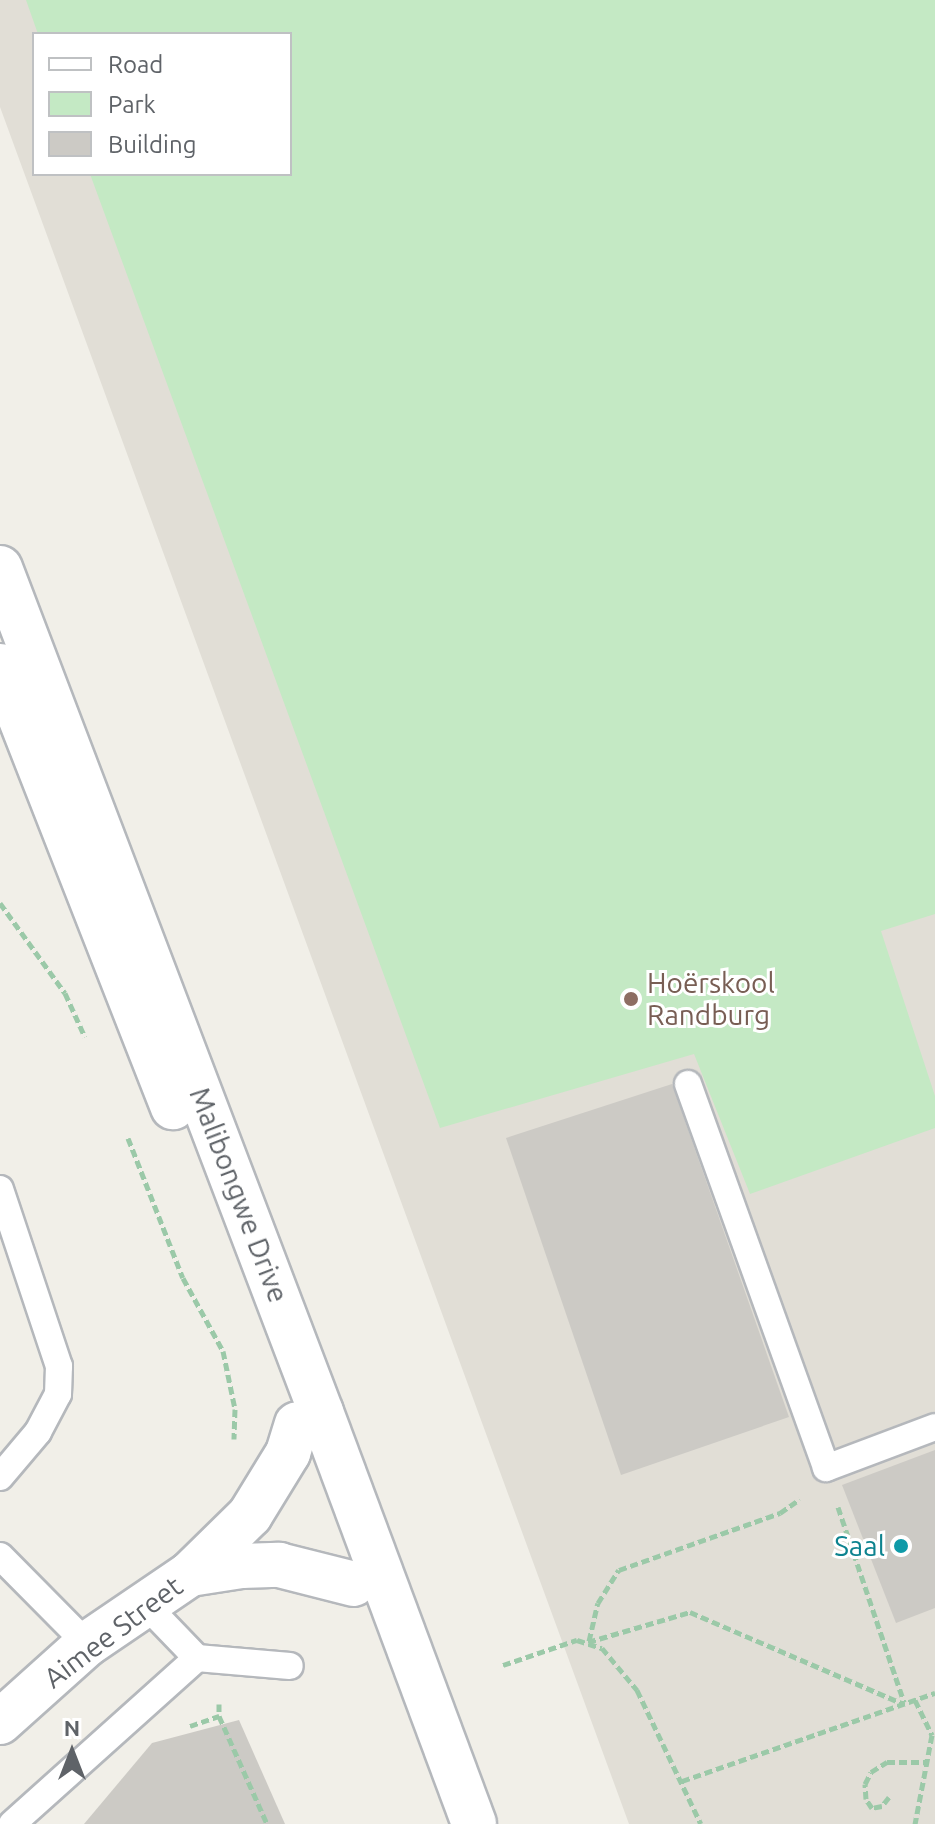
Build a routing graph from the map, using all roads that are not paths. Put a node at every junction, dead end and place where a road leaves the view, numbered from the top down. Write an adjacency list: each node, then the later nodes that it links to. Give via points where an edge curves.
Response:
1 (0, 568): 18 (main road, Malibongwe Drive)
2 (0, 666): 5 (main road, Malibongwe Drive)
3 (688, 1084): 6 (lane, via 826,1468)
4 (0, 1189): 7 (lane, via 59,1366 58,1394 38,1432)
5 (297, 1424): 9 (main road, Aimee Street, via 288,1453 250,1515); 10 (main road, Malibongwe Drive)
6 (935, 1427)
7 (0, 1477)
8 (0, 1556): 12 (lane)
9 (190, 1574): 10 (main road, Aimee Street, via 279,1565); 11 (main road, Aimee Street)
10 (354, 1584): 17 (main road, Malibongwe Drive)
11 (144, 1603): 12 (main road, Aimee Street); 13 (lane)
12 (87, 1644): 15 (main road, Aimee Street)
13 (208, 1659): 14 (lane); 16 (lane)
14 (290, 1666)
15 (0, 1722)
16 (12, 1824)
17 (444, 1824)
18 (474, 1824)

